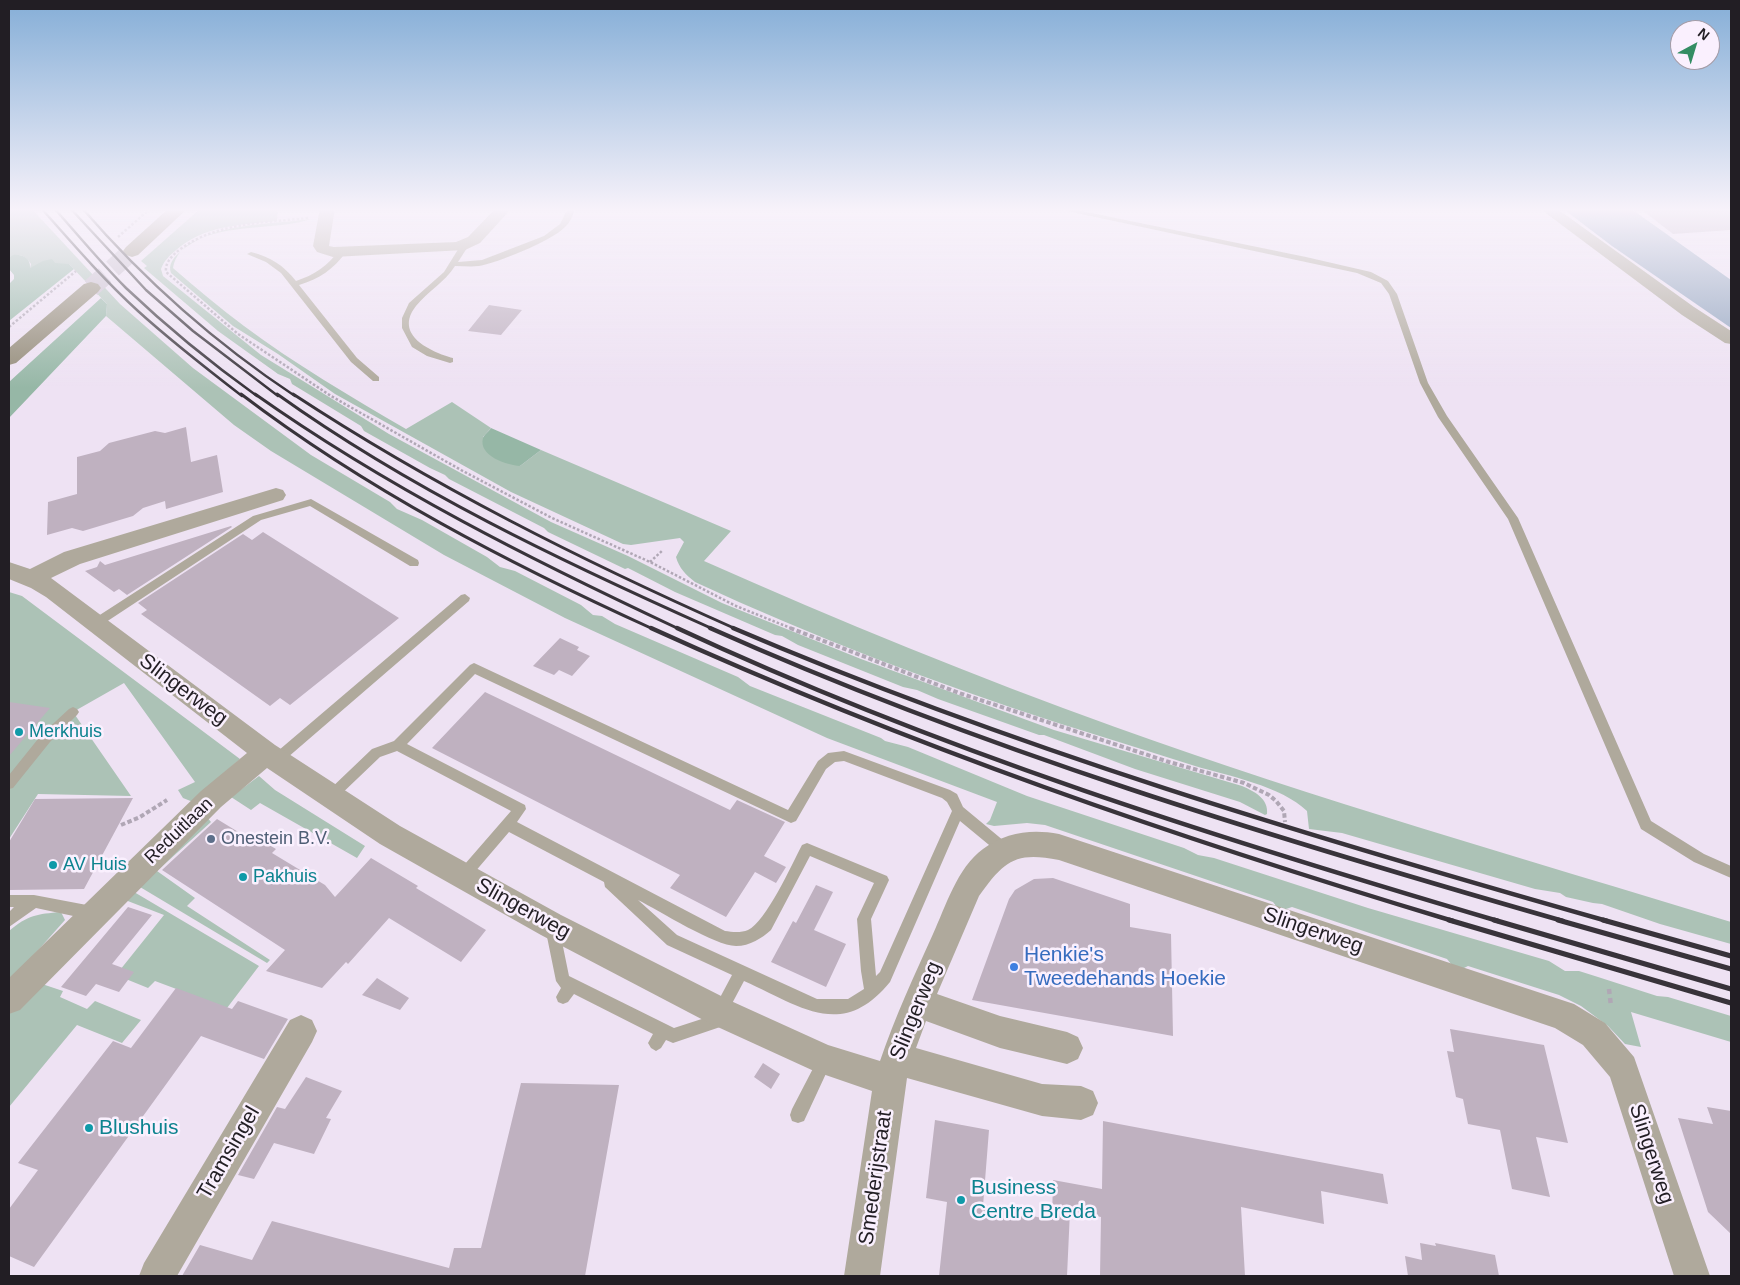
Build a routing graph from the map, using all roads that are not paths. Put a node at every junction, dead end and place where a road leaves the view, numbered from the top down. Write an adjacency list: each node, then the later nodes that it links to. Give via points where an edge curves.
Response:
1 (279, 268): 6 (lane)
2 (330, 268): 6 (lane)
3 (450, 268): 10 (lane, via 412,305 406,318 406,328 415,345)
4 (1339, 268): 25 (lane, via 1372,275 1386,282 1393,294 1424,383 1443,417 1513,518 1646,825 1699,858)
5 (1629, 268): 7 (street)
6 (294, 284): 11 (lane, via 354,360)
7 (1731, 338)
8 (9, 340): 9 (main road, via 84,279)
9 (9, 359)
10 (450, 360)
11 (376, 379)
12 (276, 495): 14 (street, Slingerweg)
13 (414, 563): 16 (lane, via 311,502 257,518)
14 (20, 574): 16 (street, Slingerweg, via 54,591)
15 (465, 598): 19 (lane)
16 (96, 623): 19 (street, Slingerweg)
17 (73, 712): 20 (lane, via 46,738)
18 (398, 745): 21 (lane, via 376,753); 22 (lane, via 474,668 791,817 822,765 832,758 844,756 946,794); 23 (lane, via 520,809)
19 (271, 757): 21 (street, Slingerweg); 30 (street, Reduitlaan, via 211,799)
20 (9, 784)
21 (331, 796): 27 (street, Slingerweg, via 390,835)
22 (958, 811): 24 (lane); 34 (lane, via 885,977)
23 (507, 824): 26 (lane); 27 (lane)
24 (1004, 850): 36 (street, Slingerweg, via 991,860 969,887); 46 (street, Slingerweg, via 1020,845 1059,846 1563,1015 1579,1024 1594,1034 1623,1068)
25 (1731, 872)
26 (600, 873): 33 (lane, via 672,940); 34 (lane, via 734,940 757,934 766,925 807,849 882,880 864,919)
27 (463, 876): 32 (street, Slingerweg)
28 (9, 901): 29 (lane)
29 (34, 902): 30 (lane); 31 (lane)
30 (95, 913): 35 (street, Reduitlaan)
31 (9, 920)
32 (552, 925): 37 (street, Slingerweg); 37 (lane, via 567,991 659,1037 673,1036)
33 (742, 972): 34 (lane, via 827,1008 856,1005); 37 (lane)
34 (872, 993)
35 (9, 999)
36 (918, 1003): 39 (street, via 1000,1032); 41 (street, Slingerweg)
37 (725, 1014): 40 (street, Slingerweg)
38 (301, 1030): 44 (street, Tramsingel)
39 (1067, 1048)
40 (825, 1060): 41 (street, Slingerweg); 43 (lane)
41 (893, 1070): 42 (street, via 1042,1100); 45 (street, Smederijstraat)
42 (1081, 1103)
43 (798, 1115)
44 (157, 1276)
45 (862, 1276)
46 (1692, 1276)

